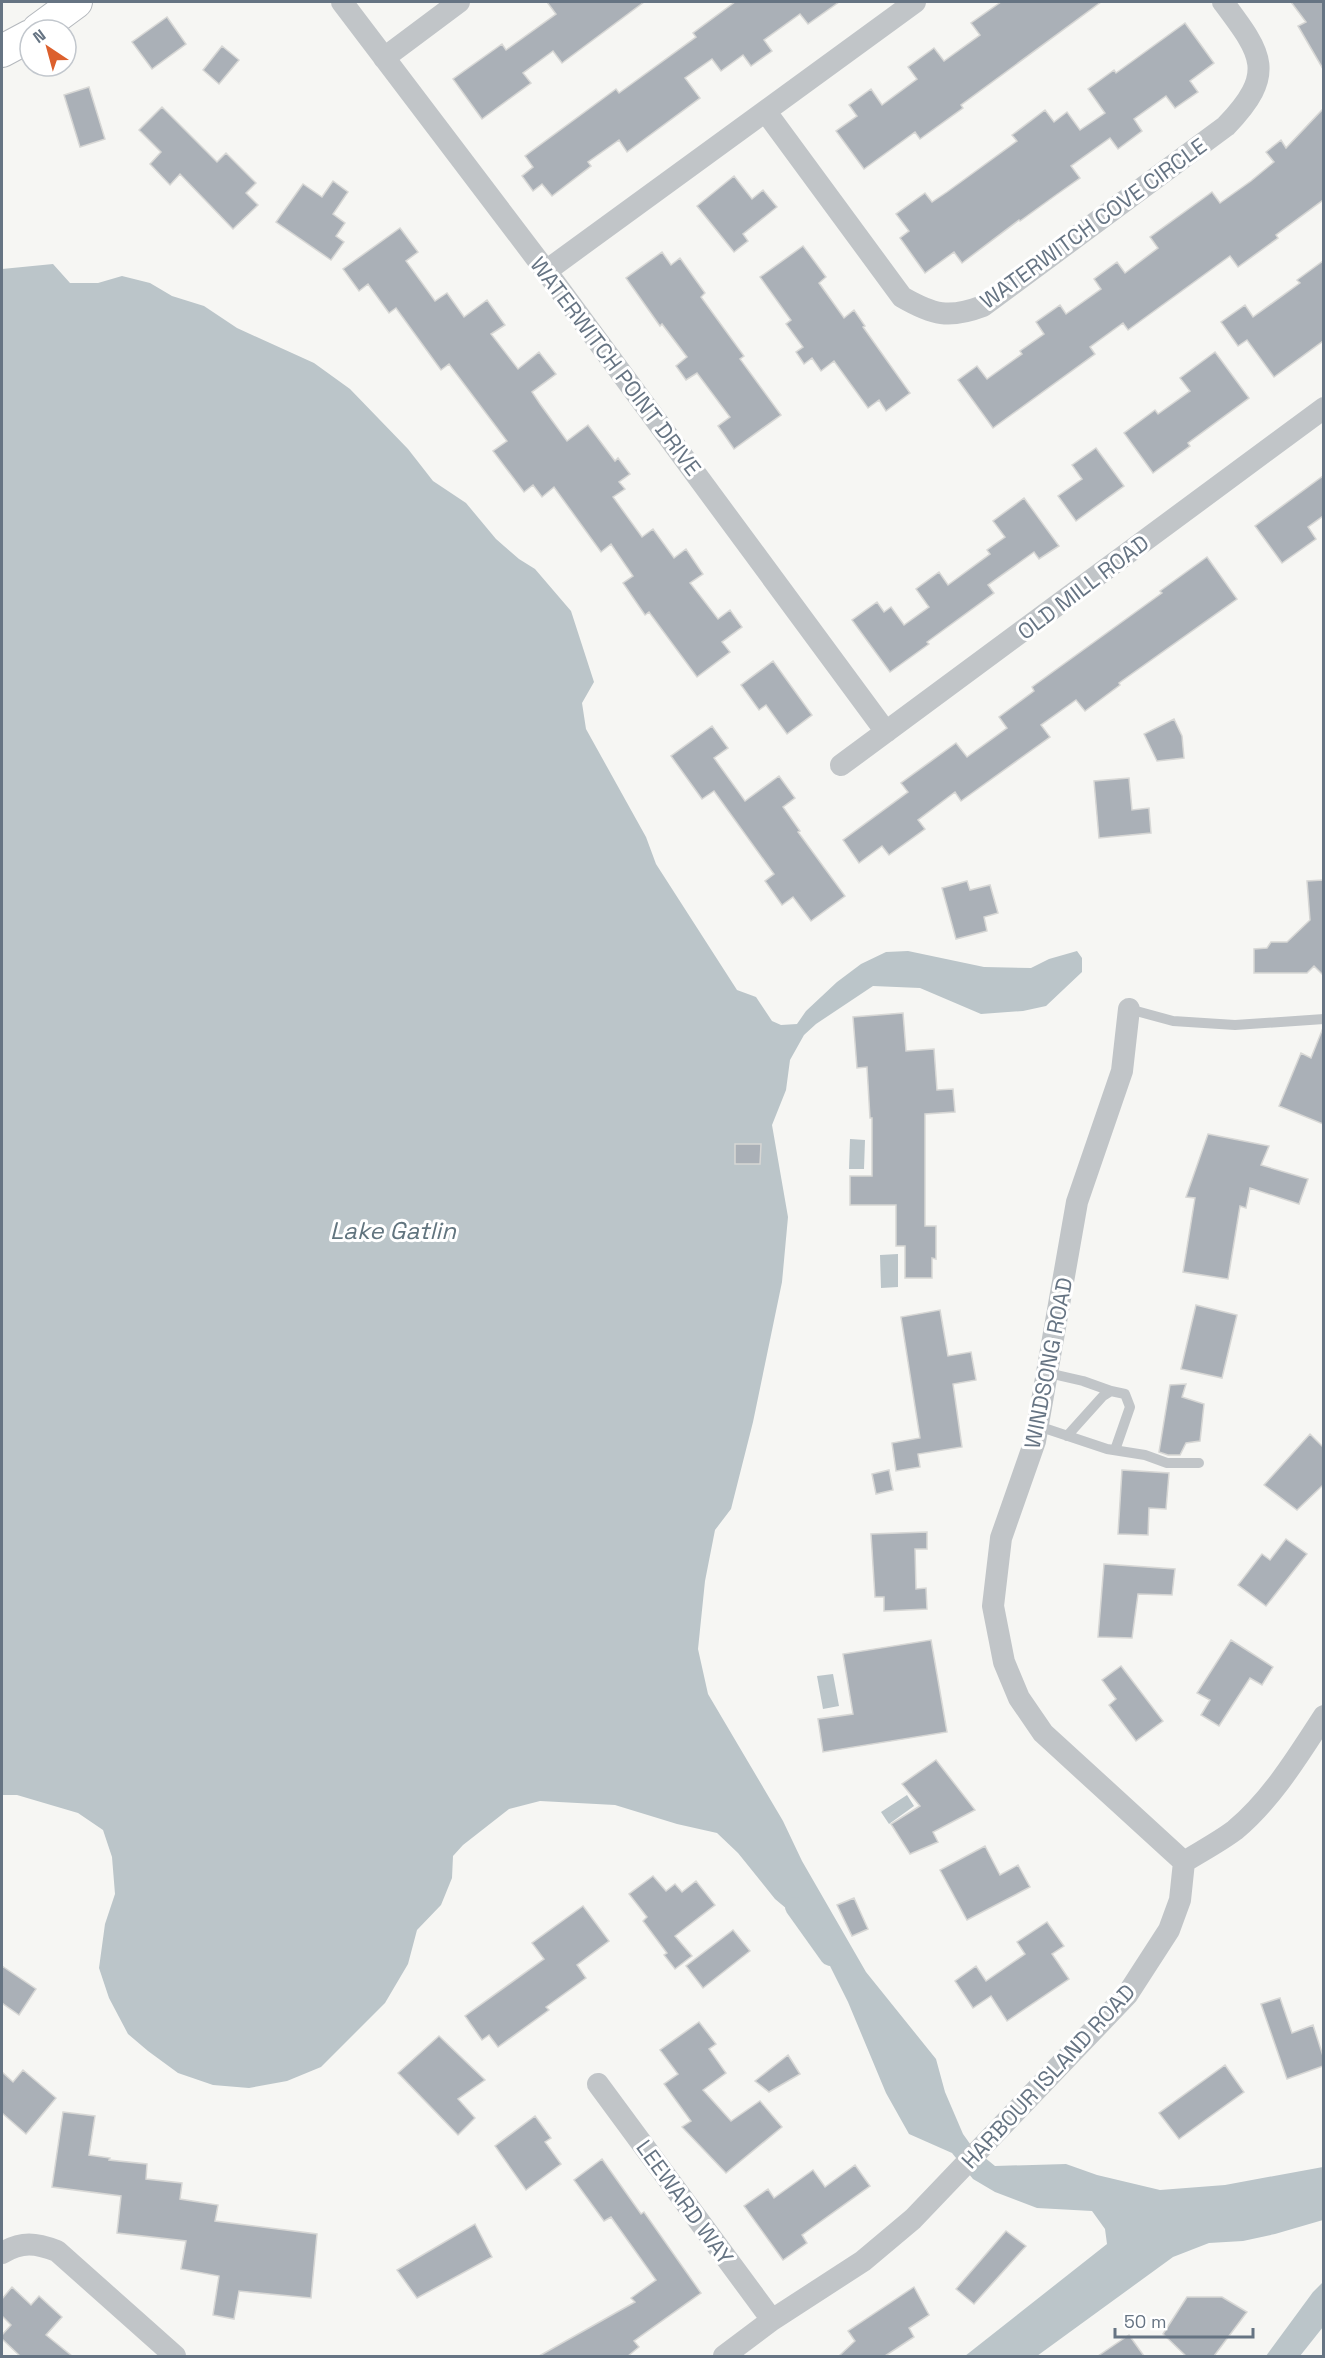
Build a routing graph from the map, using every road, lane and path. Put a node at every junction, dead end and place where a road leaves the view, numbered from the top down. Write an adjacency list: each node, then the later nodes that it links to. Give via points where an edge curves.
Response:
1 (76, 2): 6 (street)
2 (342, 2): 9 (street, WATERWITCH POINT DRIVE)
3 (459, 2): 9 (street)
4 (915, 2): 10 (street)
5 (1223, 2): 10 (street, WATERWITCH COVE CIRCLE, via 1251,39 1259,61 1257,82 1245,106 1226,126 992,300 963,314 942,315 902,297)
6 (54, 18)
7 (18, 42): 8 (street)
8 (2, 51)
9 (384, 58): 11 (street, WATERWITCH POINT DRIVE)
10 (766, 112): 11 (street)
11 (546, 271): 13 (street, WATERWITCH POINT DRIVE)
12 (1323, 408): 13 (street, OLD MILL ROAD)
13 (886, 732): 14 (street, OLD MILL ROAD)
14 (841, 765)
15 (1129, 1009): 16 (lane, via 1173,1021 1235,1025); 17 (street, WINDSONG ROAD, via 1122,1071 1077,1202)
16 (1323, 1019)
17 (1048, 1373): 18 (lane); 19 (street, WINDSONG ROAD)
18 (1111, 1391): 20 (lane); 21 (lane, via 1125,1394 1130,1407)
19 (1038, 1426): 20 (lane); 24 (street, WINDSONG ROAD, via 1001,1538 993,1605 1004,1662 1019,1698 1043,1733)
20 (1067, 1436): 21 (lane)
21 (1115, 1450): 22 (lane, via 1167,1463)
22 (1200, 1462)
23 (1323, 1716): 24 (street, via 1264,1802 1234,1830)
24 (1184, 1862): 27 (street, HARBOUR ISLAND ROAD, via 1180,1900 1169,1930 1127,1995 913,2219 863,2261)
25 (598, 2084): 27 (street, LEEWARD WAY)
26 (2, 2253): 28 (street, via 14,2245 38,2244 57,2251)
27 (772, 2320): 29 (street, HARBOUR ISLAND ROAD)
28 (175, 2356)
29 (724, 2356)

